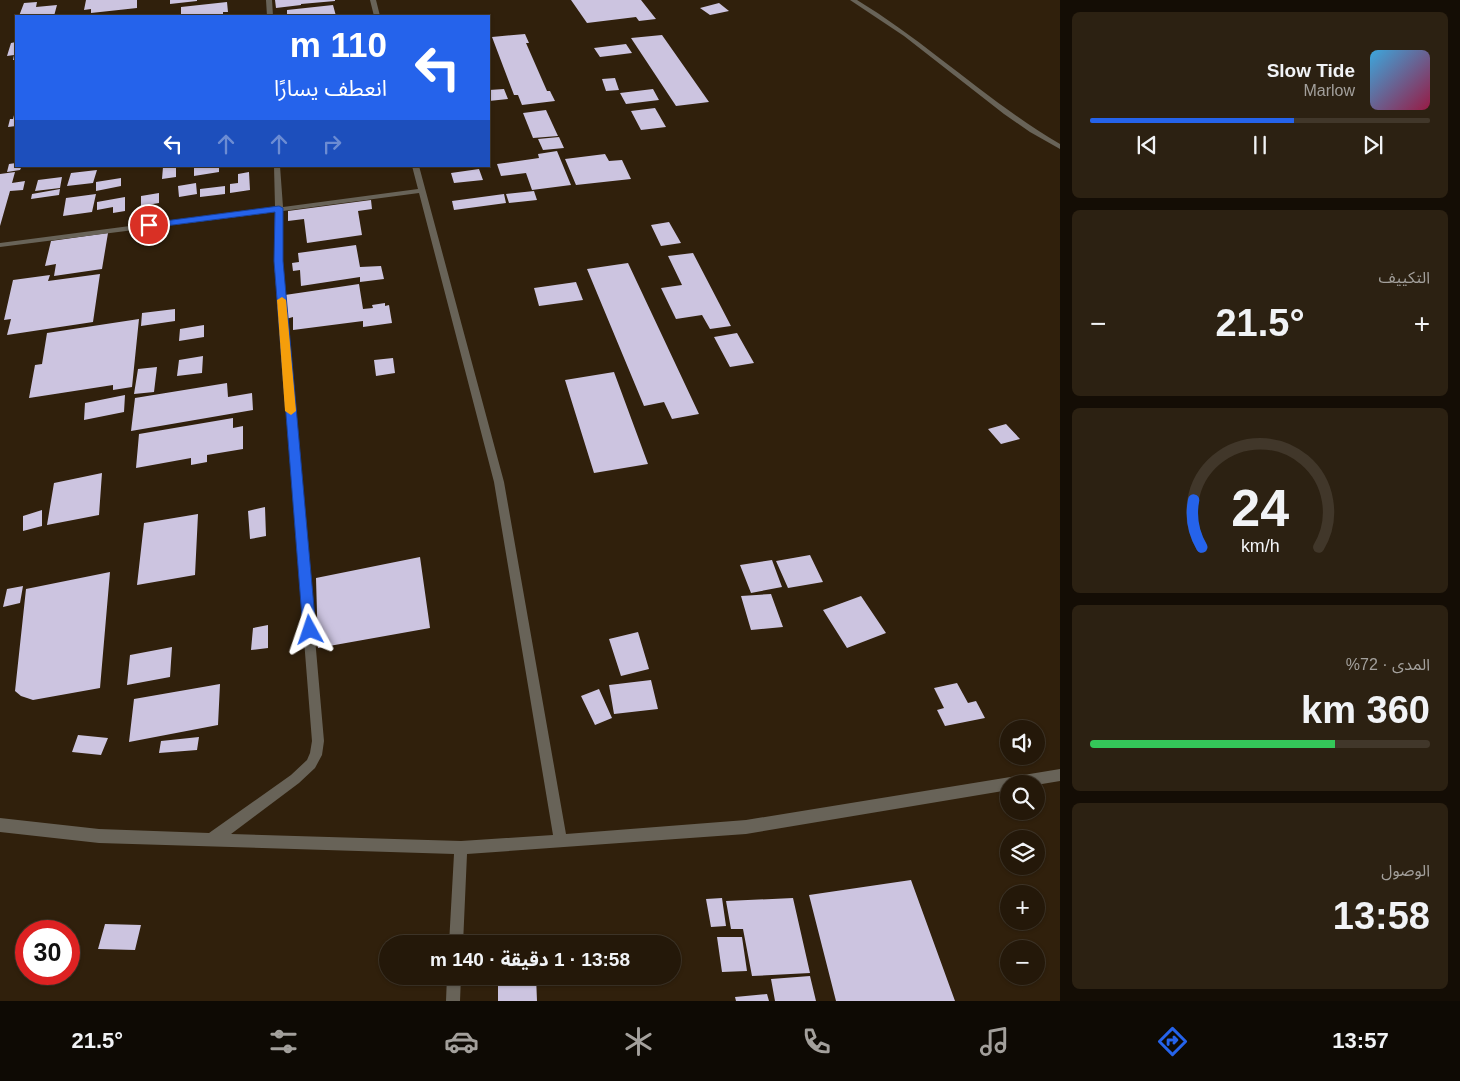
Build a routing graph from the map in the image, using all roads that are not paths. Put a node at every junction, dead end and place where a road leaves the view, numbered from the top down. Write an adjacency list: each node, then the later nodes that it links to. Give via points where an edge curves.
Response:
1 (269, 0): 4 (street)
2 (373, 0): 5 (street)
3 (854, 0): 6 (street, via 942,62 1010,116)
4 (270, 15)
5 (377, 15)
6 (1060, 146)
7 (277, 167): 10 (street)
8 (415, 167): 9 (street)
9 (421, 191): 10 (street); 15 (street, via 499,482)
10 (279, 208): 11 (street); 14 (street, via 278,261 318,741 311,764 296,779)
11 (0, 244)
12 (1060, 775): 15 (street, via 746,827)
13 (0, 826): 14 (street, via 99,836)
14 (211, 840): 16 (street)
15 (561, 841): 16 (street)
16 (460, 848): 17 (street)
17 (456, 935)
18 (454, 985): 19 (street)
19 (453, 1001)

